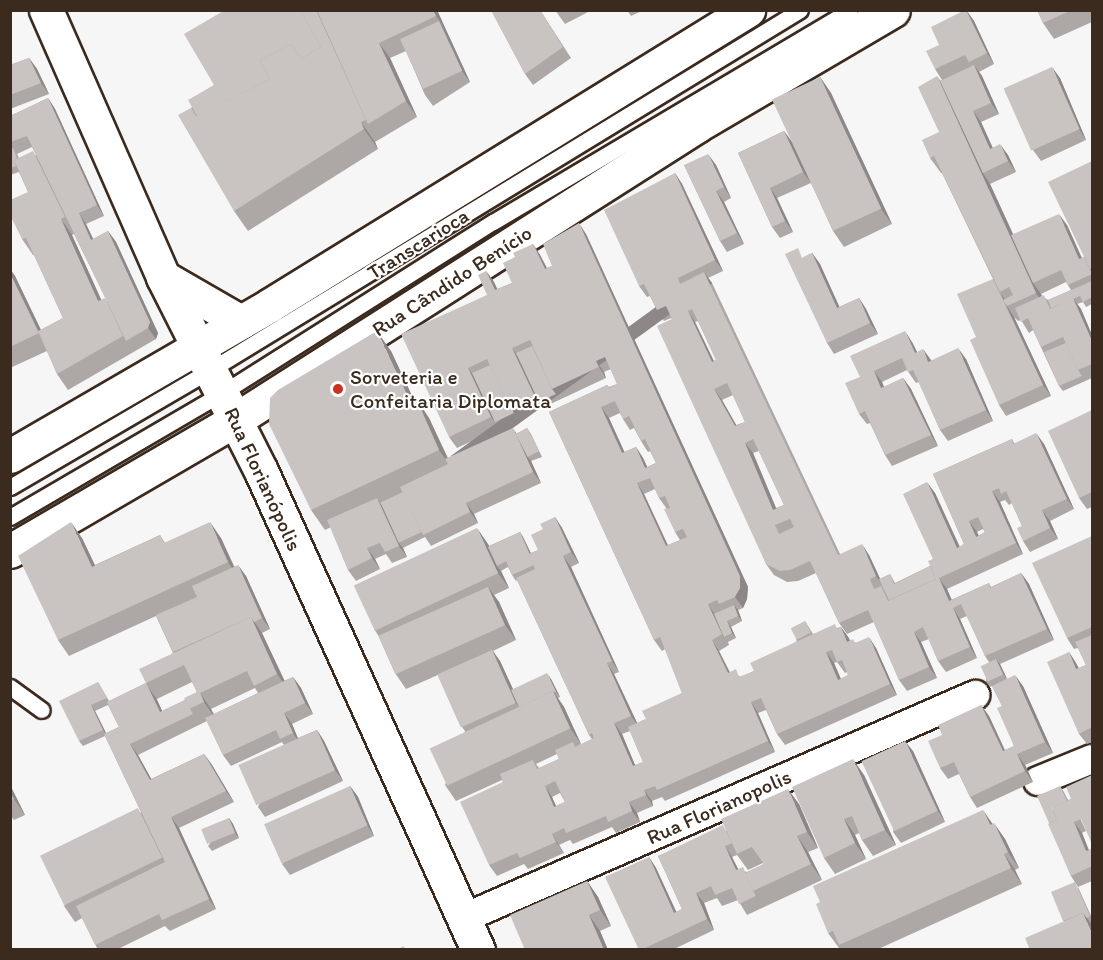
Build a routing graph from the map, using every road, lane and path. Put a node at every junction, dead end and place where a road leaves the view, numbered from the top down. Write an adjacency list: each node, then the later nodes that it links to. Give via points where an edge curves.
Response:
1 (46, 10): 6 (main road, Rua Florianópolis)
2 (748, 10): 7 (main road, Rua Cândido Benício)
3 (800, 10): 8 (lane, Transcarioca)
4 (850, 10): 8 (lane, Transcarioca)
5 (893, 10): 8 (main road, Rua Cândido Benício, via 698,125)
6 (164, 277): 7 (main road); 8 (main road, Rua Florianópolis)
7 (241, 322): 8 (main road, Rua Cândido Benício)
8 (216, 382): 9 (main road, Rua Cândido Benício); 10 (lane, Transcarioca); 11 (lane, Transcarioca); 12 (main road, Rua Cândido Benício); 18 (main road, Rua Florianópolis, via 261,471)
9 (10, 456)
10 (10, 487)
11 (10, 517)
12 (10, 551)
13 (10, 687): 15 (lane)
14 (975, 695): 18 (street, Rua Florianopolis)
15 (42, 710)
16 (1092, 759): 17 (street)
17 (1038, 781)
18 (464, 918): 19 (main road, Rua Florianópolis)
19 (478, 950)

